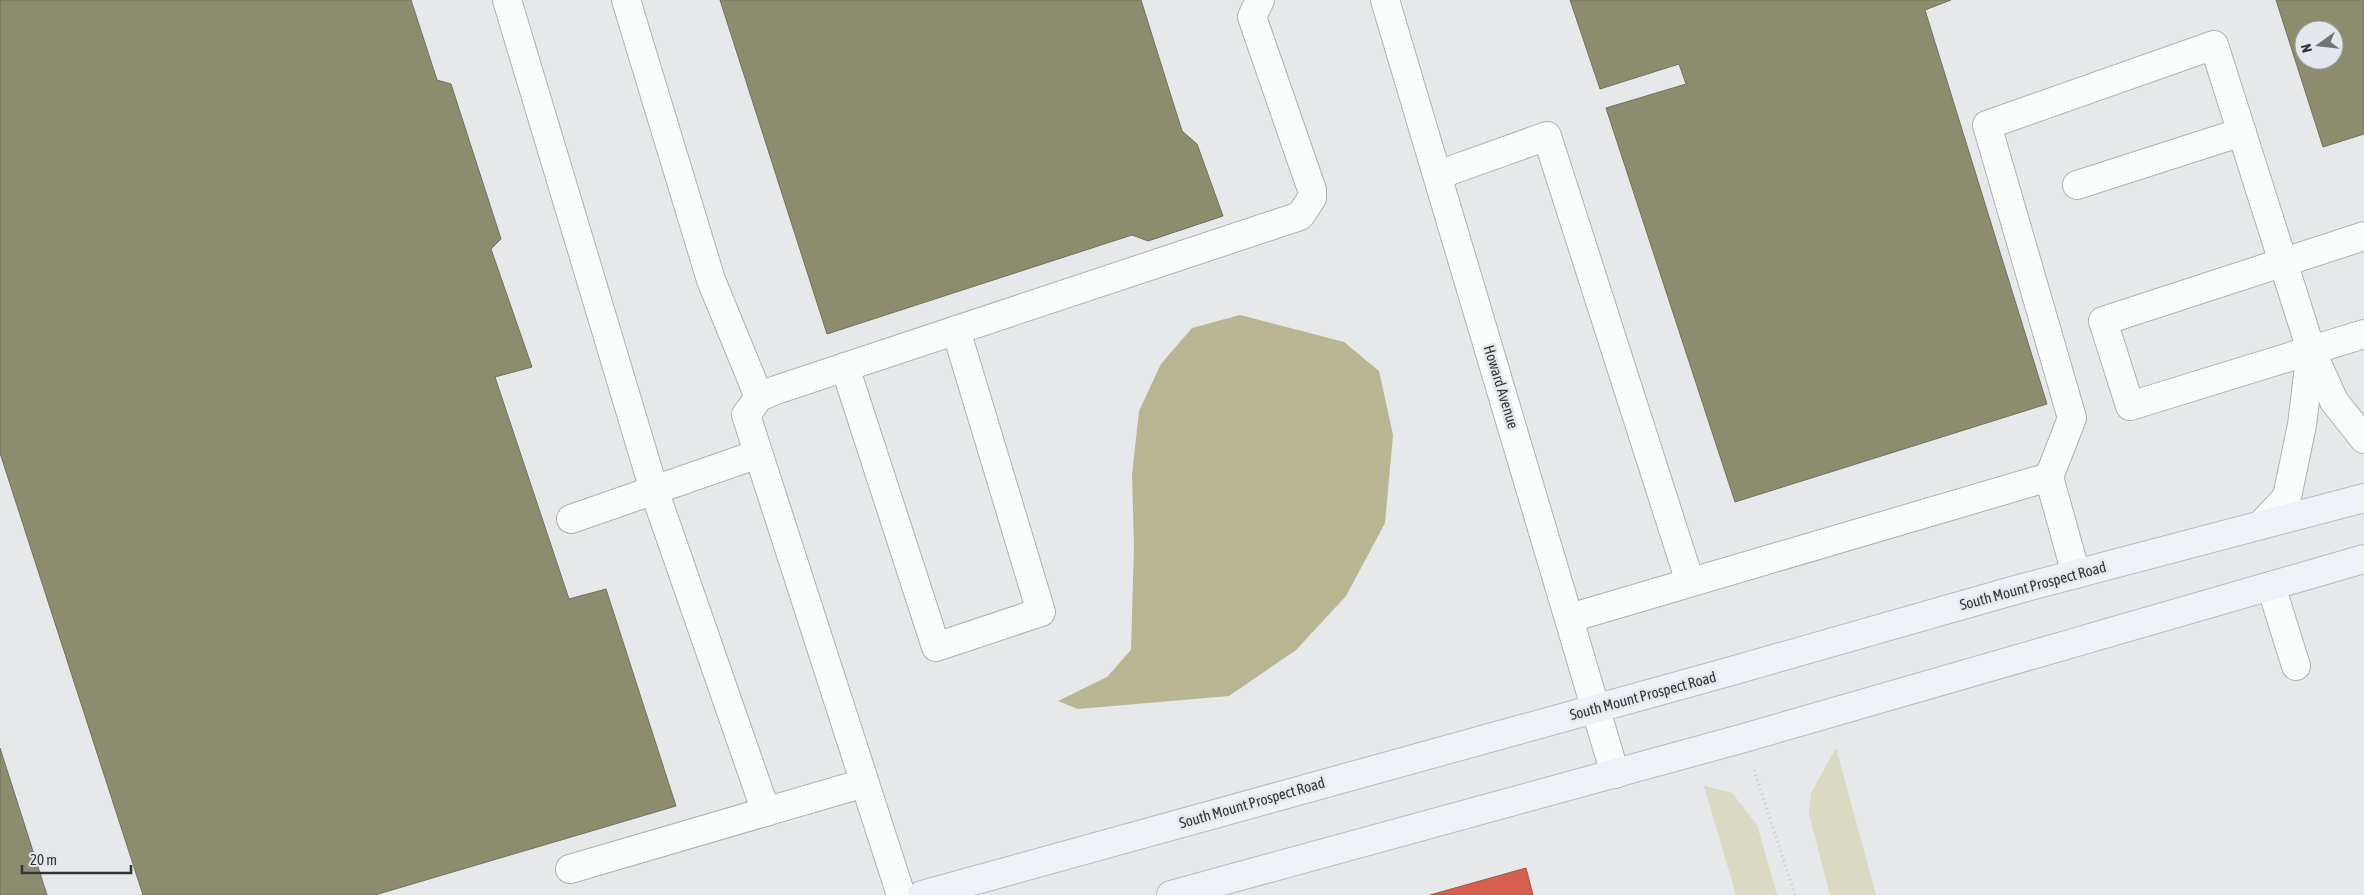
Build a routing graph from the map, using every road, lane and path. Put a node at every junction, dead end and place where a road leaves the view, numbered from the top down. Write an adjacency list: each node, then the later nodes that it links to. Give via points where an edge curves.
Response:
1 (507, 0): 18 (street)
2 (626, 0): 14 (street, via 712,280)
3 (1386, 0): 6 (street, Howard Avenue)
4 (1253, 6): 10 (street, via 1312,190 1312,198 1300,216)
5 (2242, 132): 7 (street); 9 (street); 17 (street, via 2214,45 1987,125 2072,418)
6 (1438, 174): 24 (street, via 1547,136); 26 (street, Howard Avenue)
7 (2077, 185)
8 (2364, 236): 9 (street)
9 (2283, 262): 12 (street); 12 (street, via 2103,321 2130,406)
10 (956, 330): 13 (street); 13 (street, via 1041,612 954,642 936,647)
11 (2364, 334): 12 (street)
12 (2311, 350): 15 (street, via 2334,401); 21 (street, via 2302,425 2287,497)
13 (845, 367): 14 (street)
14 (759, 397): 16 (street, via 746,415)
15 (2364, 439)
16 (758, 454): 18 (street); 31 (street)
17 (2050, 477): 23 (street); 24 (street)
18 (654, 490): 20 (street); 32 (street)
19 (2364, 498): 21 (main road, South Mount Prospect Road)
20 (571, 519)
21 (2261, 525): 23 (main road, South Mount Prospect Road)
22 (2364, 559): 25 (main road)
23 (2076, 574): 28 (main road, South Mount Prospect Road)
24 (1690, 582): 26 (street)
25 (2271, 586): 27 (street); 29 (main road)
26 (1570, 618): 28 (street, Howard Avenue)
27 (2296, 666)
28 (1597, 709): 30 (street, Howard Avenue); 35 (main road, South Mount Prospect Road)
29 (1744, 738): 30 (main road); 37 (path)
30 (1615, 774): 36 (main road)
31 (864, 783): 32 (street); 34 (street)
32 (766, 812): 33 (street)
33 (570, 869)
34 (901, 895)
35 (922, 895)
36 (1171, 895)
37 (1796, 895)

